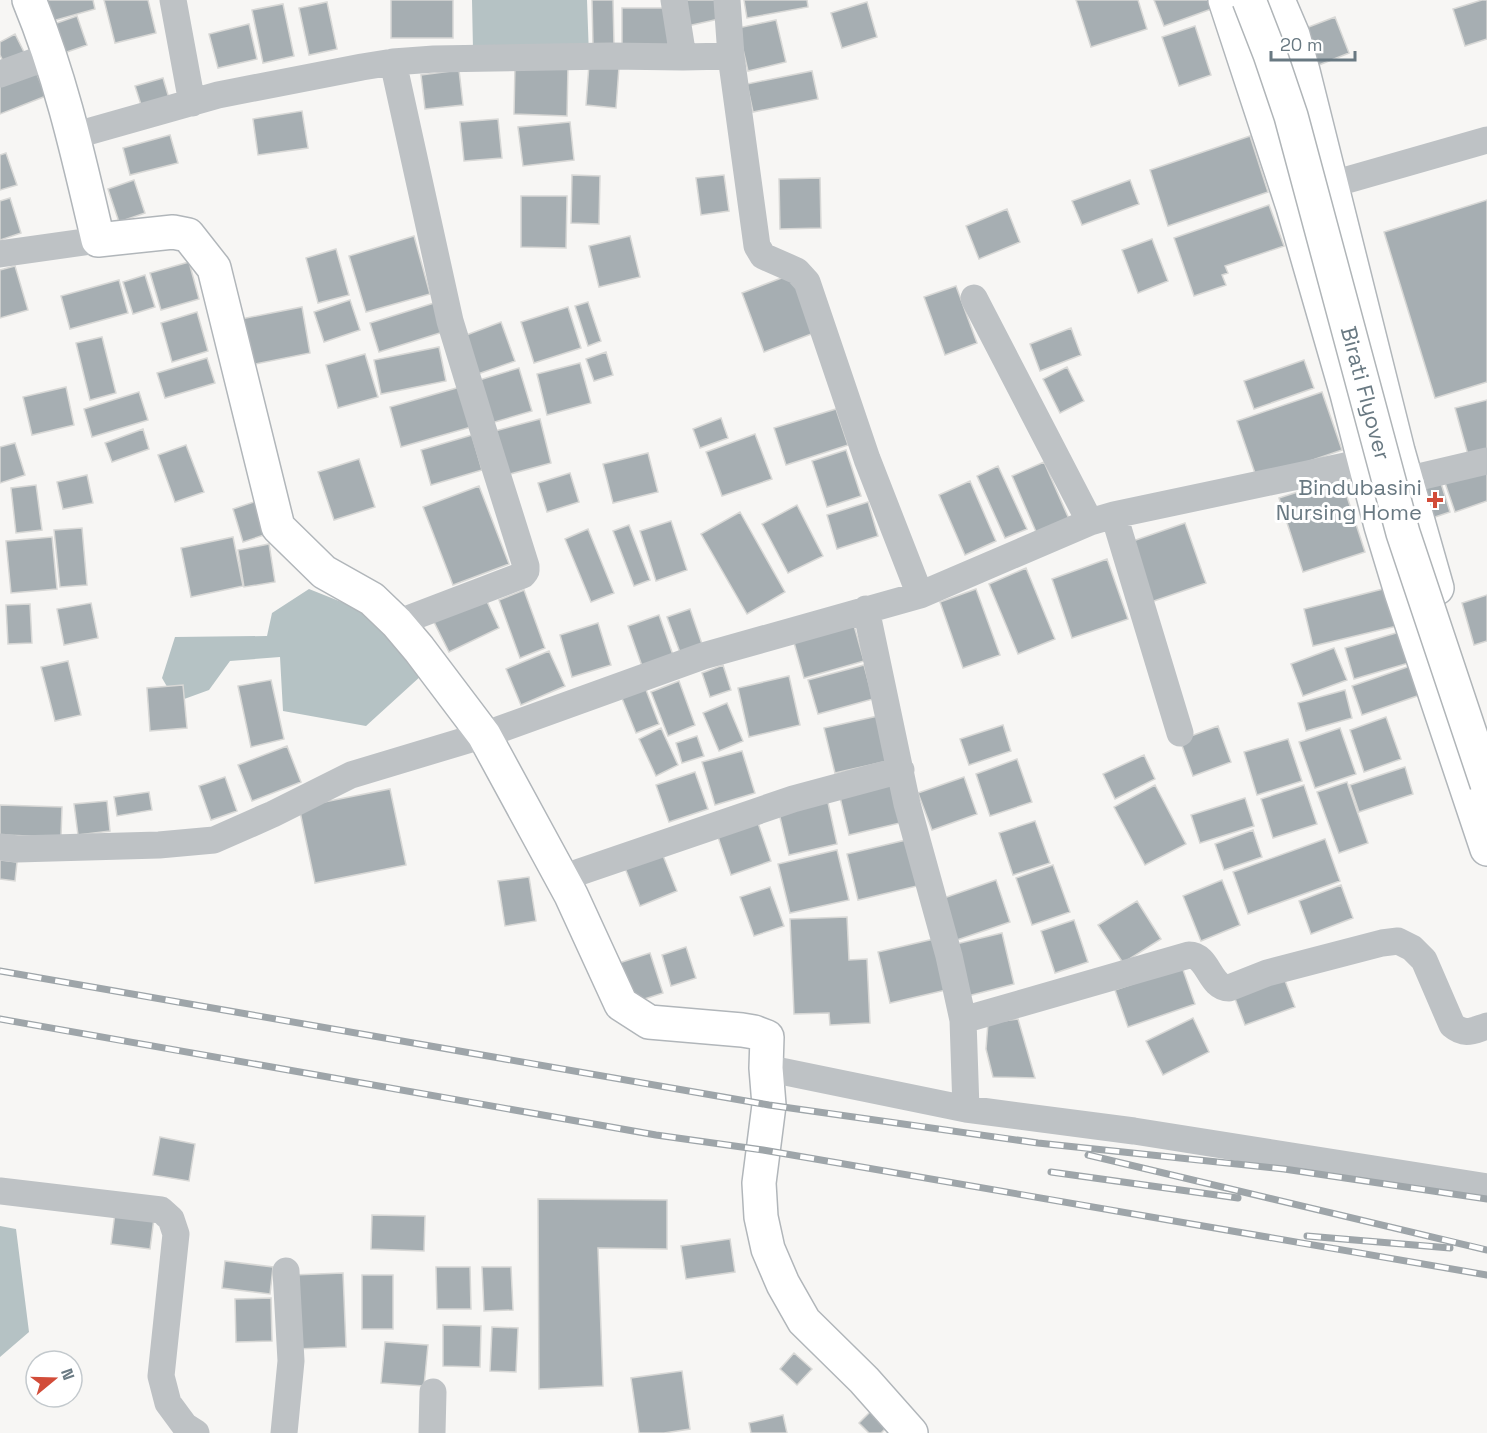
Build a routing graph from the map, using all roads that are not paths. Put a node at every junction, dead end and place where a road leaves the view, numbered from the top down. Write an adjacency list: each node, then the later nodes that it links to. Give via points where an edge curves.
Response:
1 (29, 0): 8 (main road)
2 (173, 0): 13 (street)
3 (674, 0): 10 (street)
4 (727, 0): 9 (street)
5 (1225, 0): 21 (main road, via 1293,207)
6 (1250, 0): 31 (main road, Birati Flyover, bridge, via 1291,116 1403,533)
7 (1278, 0): 16 (main road, via 1304,71)
8 (50, 56): 12 (street); 14 (main road)
9 (731, 56): 10 (street); 24 (street, via 757,246 763,256 797,271 807,282 867,459)
10 (683, 57): 11 (street, via 446,58)
11 (393, 62): 13 (street); 26 (street, via 450,321 526,566 523,575)
12 (0, 74)
13 (192, 103): 14 (street)
14 (73, 136): 17 (main road)
15 (1487, 140): 16 (street)
16 (1333, 184): 22 (main road)
17 (99, 240): 18 (street); 26 (main road, via 173,232 188,235 214,268 278,526 324,572 372,599)
18 (0, 254)
19 (974, 298): 23 (street)
20 (1487, 461): 22 (street)
21 (1364, 462): 22 (street); 23 (street); 33 (main road, via 1401,592)
22 (1402, 465): 28 (main road, via 1439,593)
23 (1102, 519): 24 (street); 27 (street)
24 (920, 595): 25 (street)
25 (866, 609): 29 (street, via 703,656); 30 (street)
26 (397, 623): 29 (main road)
27 (1180, 733)
28 (1487, 734)
29 (484, 735): 32 (street, via 351,775 214,840 159,845); 34 (main road)
30 (900, 770): 34 (street, via 793,799); 35 (street)
31 (1487, 784)
32 (0, 847)
33 (1487, 849)
34 (562, 878): 37 (main road, via 621,1005 649,1022 754,1032 766,1037)
35 (963, 1020): 36 (street, via 1189,955 1199,958 1218,984 1229,988 1267,973 1398,941 1424,960 1452,1025 1467,1032); 38 (street)
36 (1487, 1026)
37 (766, 1068): 38 (street); 46 (main road, via 769,1105 759,1183 768,1249 804,1321)
38 (966, 1109): 39 (street, via 1134,1131)
39 (1487, 1187)
40 (0, 1191): 43 (street, via 161,1210 171,1219 176,1234 161,1376 168,1403 185,1426)
41 (286, 1271): 44 (street, via 291,1361)
42 (432, 1392): 45 (street)
43 (196, 1433)
44 (284, 1433)
45 (432, 1433)
46 (911, 1433)

